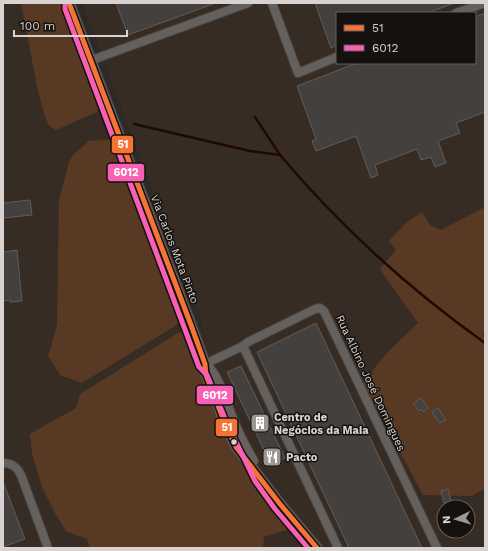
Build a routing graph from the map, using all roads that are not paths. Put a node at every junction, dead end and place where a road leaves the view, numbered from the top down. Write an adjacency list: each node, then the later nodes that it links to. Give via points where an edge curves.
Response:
1 (248, 3): 7 (street)
2 (272, 3): 6 (street, via 298,73)
3 (485, 3): 5 (street)
4 (71, 4): 7 (main road, Via Carlos Mota Pinto)
5 (459, 12)
6 (336, 57)
7 (92, 60): 9 (main road, Via Carlos Mota Pinto)
8 (243, 346): 9 (street, Rua Albino José Domingues); 13 (street); 14 (street, Rua Albino José Domingues, via 314,309 320,308 324,311)
9 (205, 364): 12 (main road, Via Carlos Mota Pinto, via 213,371 260,477)
10 (7, 463): 11 (street, via 15,466 21,474)
11 (48, 548)
12 (317, 548)
13 (338, 548)
14 (437, 548)

